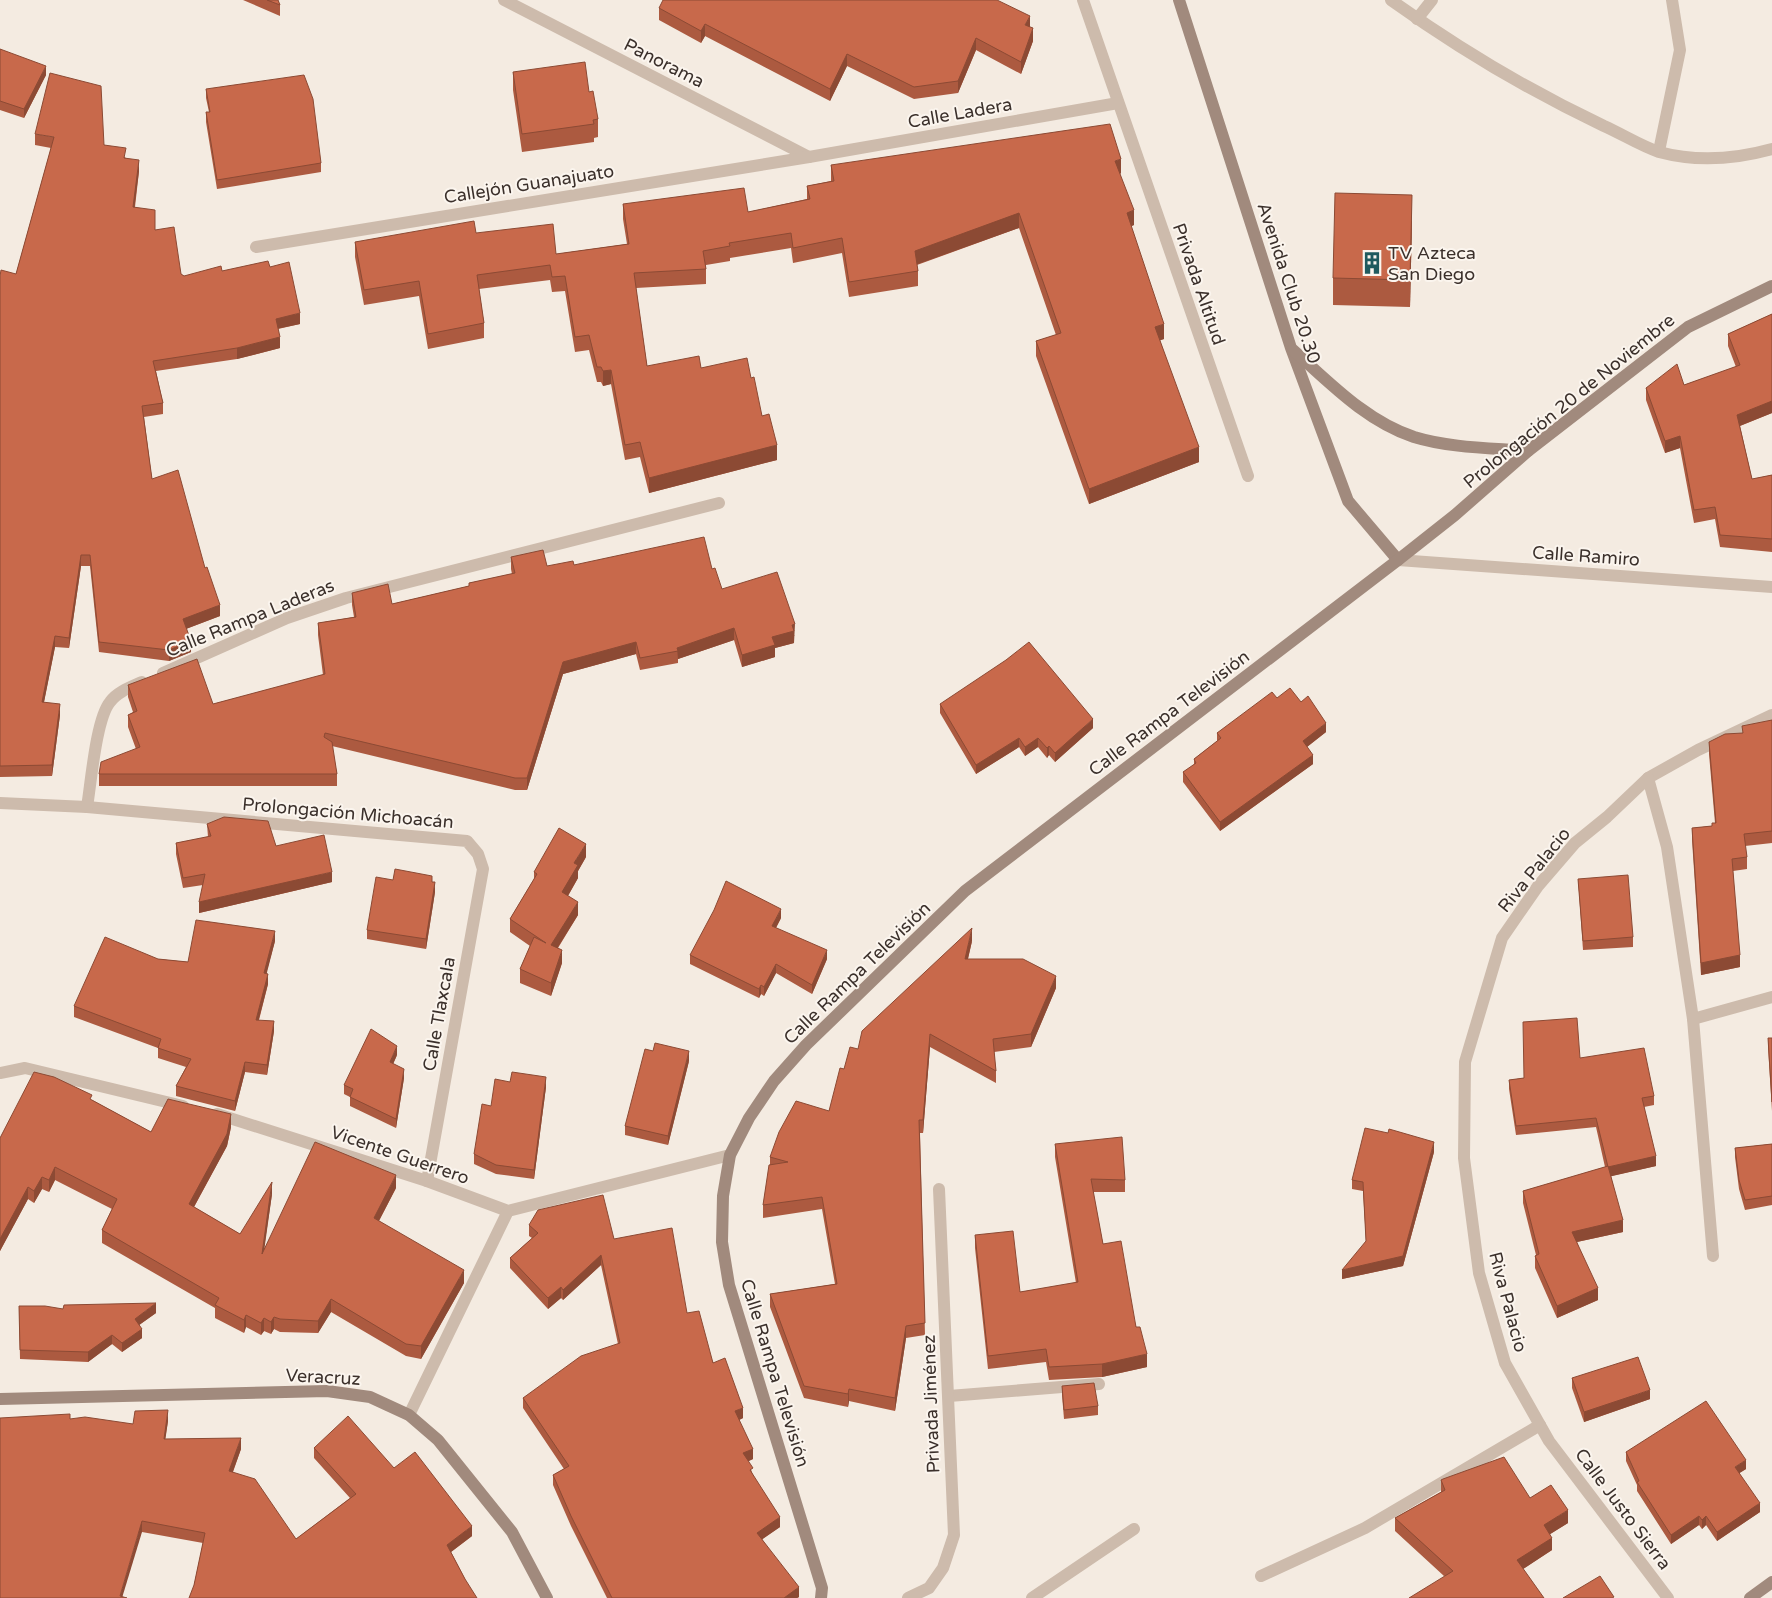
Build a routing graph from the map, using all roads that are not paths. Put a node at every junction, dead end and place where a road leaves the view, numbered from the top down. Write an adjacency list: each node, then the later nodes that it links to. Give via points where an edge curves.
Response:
1 (504, 0): 11 (street, Panorama)
2 (1082, 0): 8 (street, Privada Altitud)
3 (1179, 0): 14 (street, Avenida Club 20.30)
4 (1391, 0): 7 (street)
5 (1432, 0): 7 (street)
6 (1672, 0): 10 (street, via 1680,50)
7 (1417, 19): 10 (street, via 1554,102)
8 (1118, 103): 11 (street, Calle Ladera); 16 (street, Privada Altitud)
9 (1772, 150): 10 (street, via 1741,158 1695,158)
10 (1659, 152)
11 (808, 157): 12 (street, Callejón Guanajuato)
12 (256, 247)
13 (1772, 286): 15 (street, Prolongación 20 de Noviembre, via 1688,327)
14 (1291, 348): 15 (street, via 1351,402 1391,427 1415,437 1453,444); 18 (street, Avenida Club 20.30, via 1348,501)
15 (1528, 451): 18 (street, Prolongación 20 de Noviembre, via 1456,515)
16 (1248, 476)
17 (719, 503): 23 (street, Calle Rampa Laderas, via 346,598 287,618 124,690 110,702 102,718)
18 (1398, 560): 19 (street, Calle Ramiro); 28 (street, Calle Rampa Televisión, via 965,891 786,1066 749,1118)
19 (1772, 587)
20 (1772, 715): 21 (street, Riva Palacio)
21 (1648, 778): 26 (street, via 1667,847); 37 (street, Riva Palacio, via 1575,842 1538,886 1502,938 1465,1062 1464,1158 1479,1273 1505,1363)
22 (0, 803): 23 (street, Prolongación Michoacán)
23 (87, 807): 24 (street, Prolongación Michoacán, via 467,841)
24 (478, 854): 29 (street, Calle Tlaxcala, via 483,869)
25 (1772, 997): 26 (street)
26 (1694, 1019): 32 (street)
27 (0, 1073): 29 (street, Vicente Guerrero, via 25,1068 240,1120)
28 (730, 1155): 31 (street); 43 (street, Calle Rampa Televisión, via 723,1196 722,1242 729,1285 822,1588)
29 (428, 1181): 31 (street, Vicente Guerrero)
30 (939, 1189): 34 (street, Privada Jiménez)
31 (508, 1211): 36 (street)
32 (1713, 1256)
33 (1099, 1384): 34 (street)
34 (949, 1396): 44 (street, Privada Jiménez, via 954,1535 943,1568 929,1588)
35 (0, 1399): 36 (street, Veracruz, via 327,1391 370,1397)
36 (409, 1415): 42 (street, Veracruz, via 438,1440 512,1532)
37 (1540, 1425): 38 (street, Riva Palacio); 40 (street, via 1365,1528)
38 (1550, 1442): 46 (street, Calle Justo Sierra)
39 (1134, 1529): 45 (street)
40 (1262, 1576)
41 (1772, 1582): 47 (street)
42 (548, 1598)
43 (822, 1598)
44 (908, 1598)
45 (1032, 1598)
46 (1668, 1598)
47 (1750, 1598)

